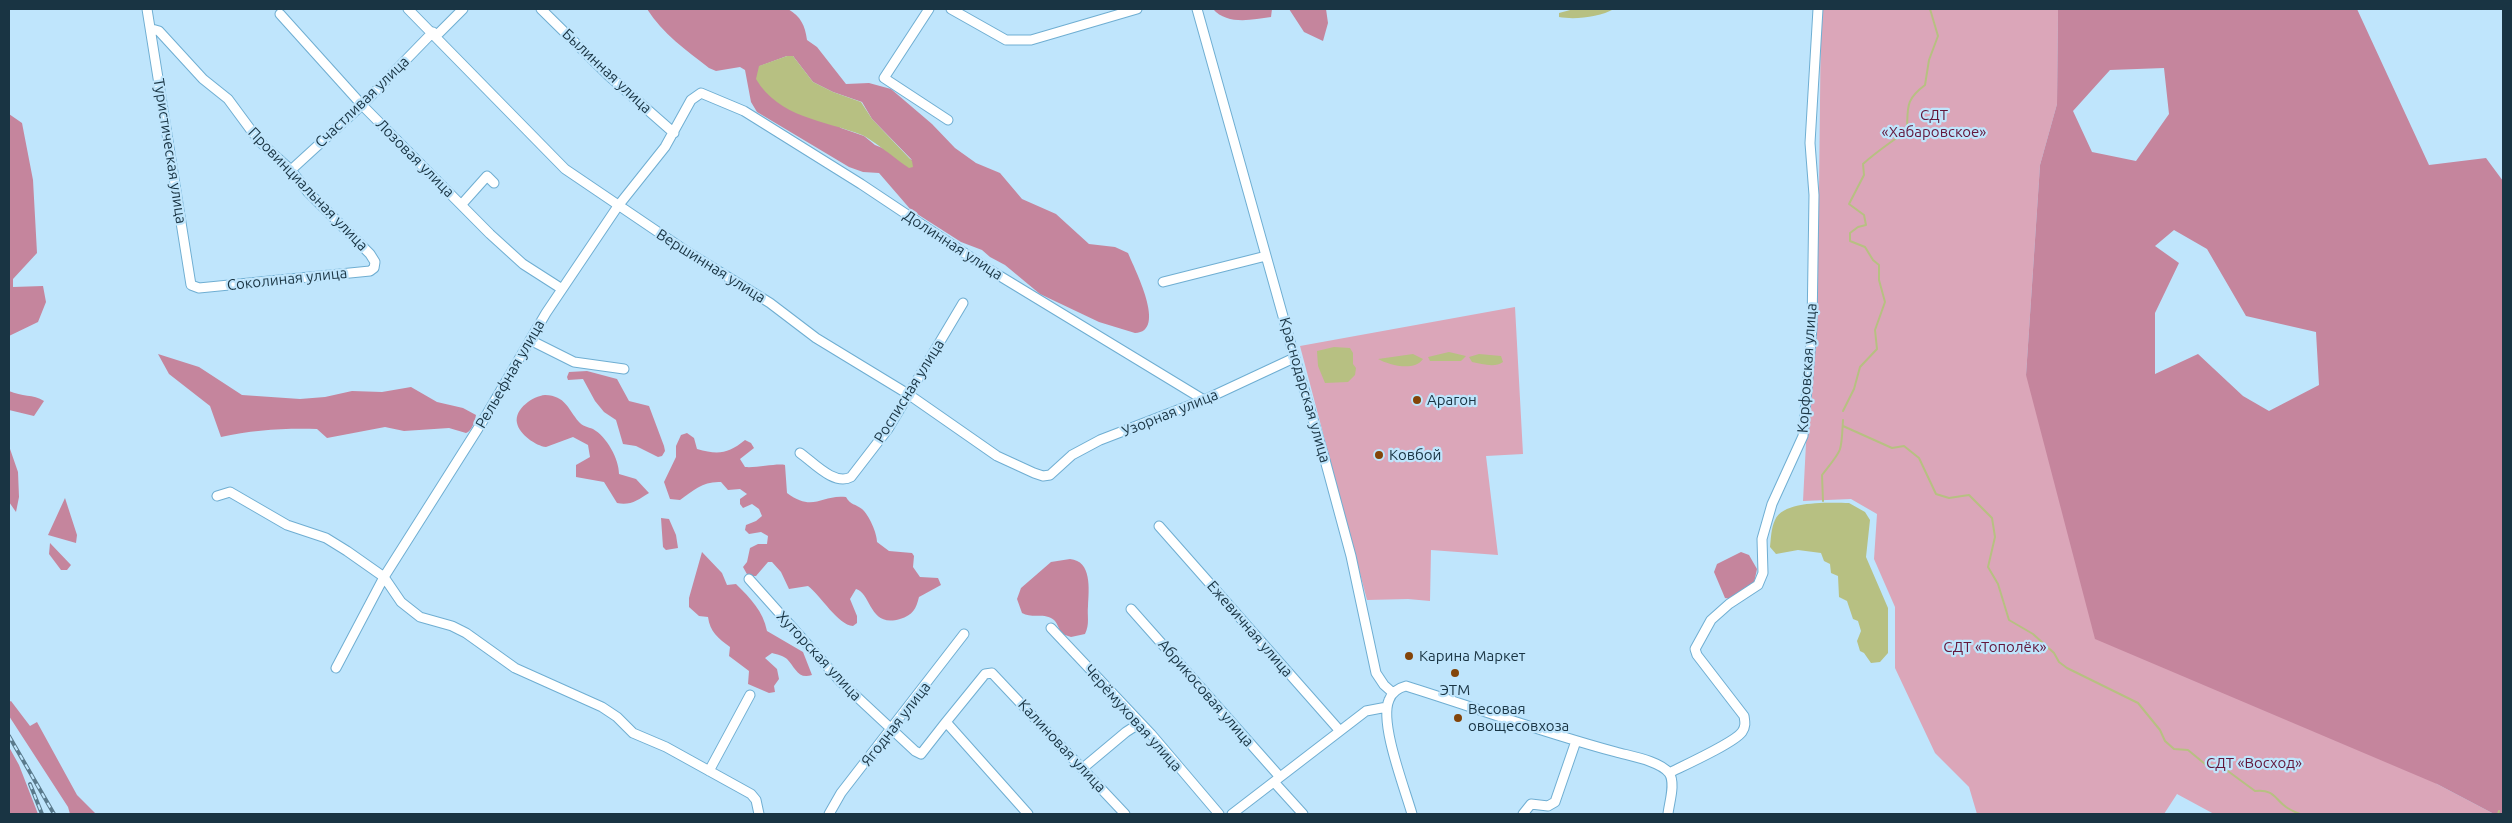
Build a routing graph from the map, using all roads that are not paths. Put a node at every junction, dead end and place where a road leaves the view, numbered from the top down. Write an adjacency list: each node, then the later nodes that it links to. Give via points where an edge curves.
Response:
1 (147, 9): 11 (street, Туристическая улица)
2 (408, 9): 12 (street, Вершинная улица)
3 (463, 9): 12 (street, Счастливая улица)
4 (541, 9): 16 (street, Былинная улица, via 608,76)
5 (929, 9): 15 (street, via 884,78)
6 (950, 9): 7 (street, via 1003,38 1018,41)
7 (1137, 9)
8 (1197, 9): 21 (street, Краснодарская улица)
9 (1818, 9): 52 (street, Корфовская улица, via 1810,143 1814,195 1812,328 1803,436 1772,504 1762,539 1763,573 1758,585 1711,620 1695,649 1744,716 1742,733)
10 (280, 14): 14 (street, Лозовая улица)
11 (152, 30): 17 (street, Провинциальная улица, via 159,30 203,79 228,99 259,142); 24 (street, Туристическая улица, via 188,276 191,285)
12 (434, 34): 14 (street, Счастливая улица); 20 (street, Вершинная улица, via 559,163)
13 (701, 93): 16 (street, Рельефная улица, via 691,100); 31 (street, Долинная улица, via 744,111 990,270)
14 (362, 105): 17 (street, Счастливая улица); 19 (street, Лозовая улица)
15 (948, 120)
16 (674, 133): 20 (street, Рельефная улица)
17 (291, 170): 22 (street, Провинциальная улица, via 307,191 370,254 375,262)
18 (494, 182): 19 (street, via 487,176)
19 (462, 204): 25 (street, Лозовая улица, via 517,259)
20 (618, 206): 25 (street, Рельефная улица); 30 (street, Вершинная улица, via 770,303 816,338)
21 (1266, 256): 23 (street); 28 (street, Краснодарская улица)
22 (374, 268): 24 (street, Соколиная улица, via 370,271)
23 (1163, 282)
24 (199, 288)
25 (562, 289): 27 (street, Рельефная улица)
26 (963, 303): 30 (street, Росписная улица)
27 (530, 340): 29 (street, via 574,362); 36 (street, Рельефная улица, via 474,436)
28 (1294, 358): 31 (street, Узорная улица); 42 (street, Краснодарская улица, via 1351,556 1376,673)
29 (624, 369)
30 (908, 394): 32 (street, Росписная улица, via 882,438 846,480 834,478); 33 (street, Вершинная улица, via 997,456 1034,473)
31 (1204, 400): 33 (street, Узорная улица, via 1100,440 1072,454)
32 (800, 453)
33 (1050, 474)
34 (217, 496): 36 (street, via 230,492 287,525 326,538)
35 (1159, 526): 48 (street, Ежевичная улица)
36 (384, 577): 41 (street, Рельефная улица); 51 (street, via 401,602 420,617 466,633 515,668 602,707 633,733)
37 (749, 579): 47 (street, Хуторская улица, via 841,682)
38 (1131, 609): 53 (street, Абрикосовая улица)
39 (1051, 628): 46 (street, Черёмуховая улица)
40 (964, 634): 47 (street, Ягодная улица)
41 (336, 668)
42 (1393, 693): 44 (street); 49 (street, via 1406,686)
43 (750, 695): 51 (street)
44 (1386, 707): 48 (street, via 1366,711); 61 (street, via 1388,734)
45 (946, 722): 47 (street, Хуторская улица, via 919,754); 50 (street, Калиновая улица, via 985,674 992,673); 57 (street)
46 (1140, 723): 50 (street); 54 (street, Черёмуховая улица)
47 (892, 728): 56 (street, Ягодная улица)
48 (1340, 731): 53 (street)
49 (1576, 741): 52 (street, via 1643,759); 62 (street, via 1555,802 1548,806 1530,804)
50 (1083, 768): 58 (street, Калиновая улица)
51 (709, 771): 55 (street, via 754,797)
52 (1669, 774): 63 (street, via 1672,784)
53 (1277, 780): 59 (street); 60 (street, Абрикосовая улица)
54 (1216, 812)
55 (759, 814)
56 (828, 814)
57 (1028, 814)
58 (1125, 814)
59 (1232, 814)
60 (1303, 814)
61 (1412, 814)
62 (1523, 814)
63 (1668, 814)

